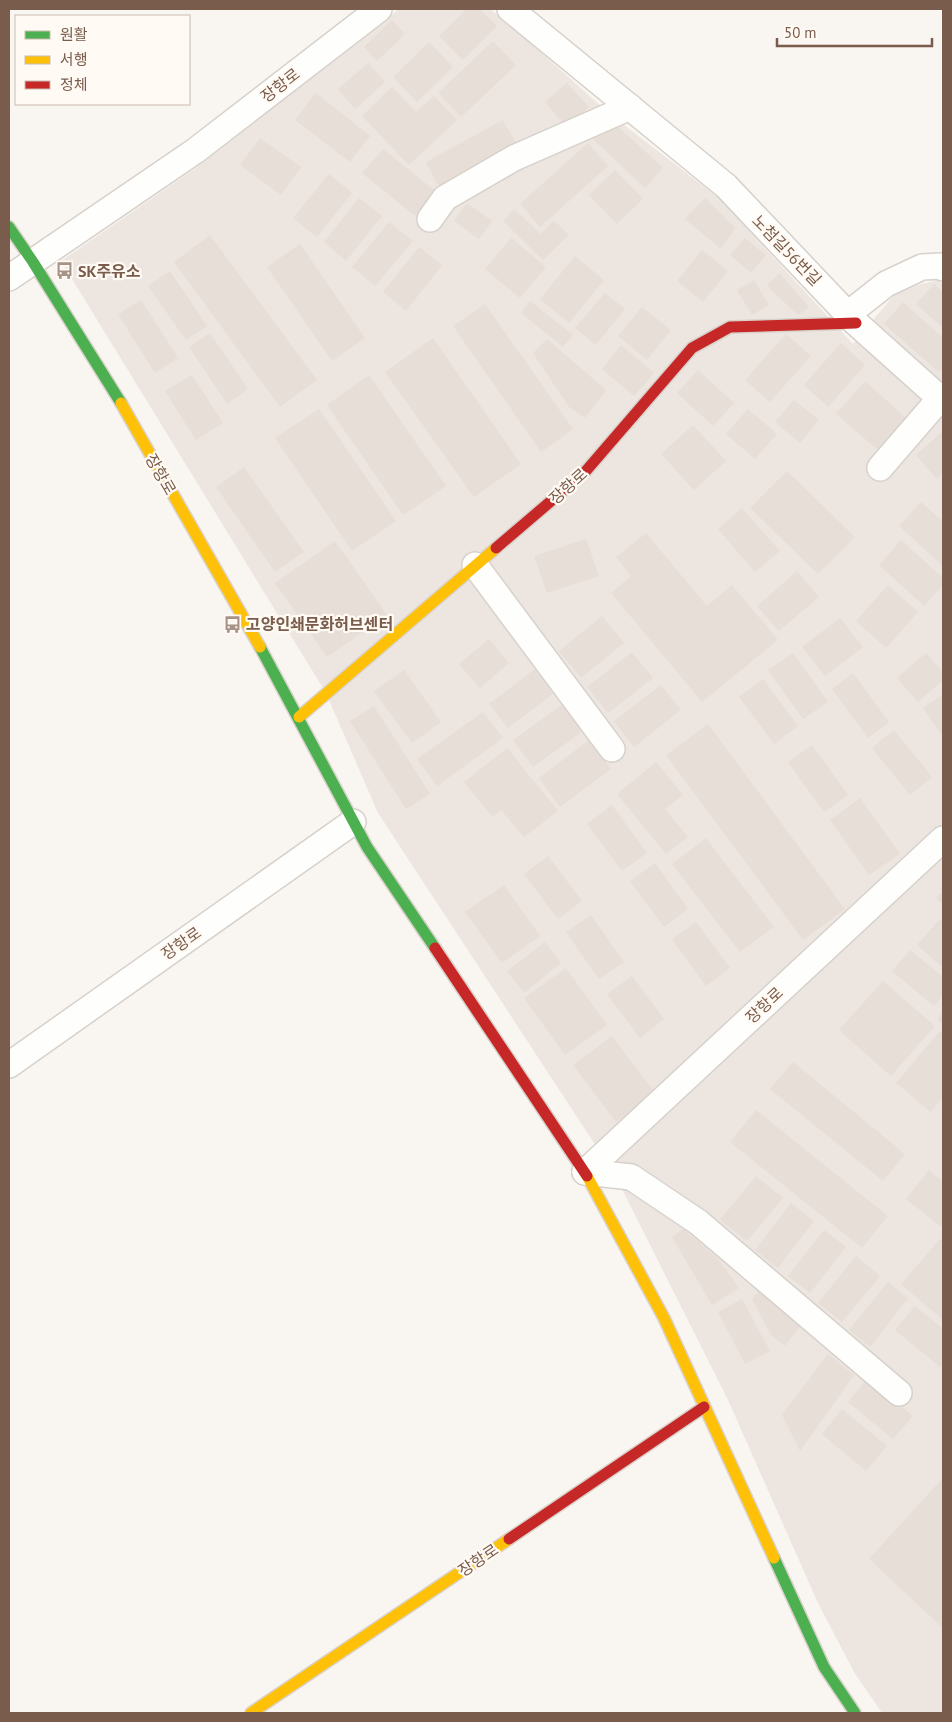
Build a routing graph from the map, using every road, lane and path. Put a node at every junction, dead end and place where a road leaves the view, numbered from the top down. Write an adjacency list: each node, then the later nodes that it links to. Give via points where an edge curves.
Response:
1 (379, 9): 6 (street, 장항로, via 194,151)
2 (510, 9): 3 (street, 노첨길56번길)
3 (630, 107): 4 (street, via 514,158 446,198); 9 (street, 노첨길56번길, via 726,186)
4 (430, 219)
5 (9, 226): 6 (main road, 장항로)
6 (33, 262): 8 (street, 장항로); 13 (main road, 장항로, via 119,400)
7 (943, 268): 9 (street, via 922,267 886,284)
8 (9, 278)
9 (852, 319): 10 (street, 노첨길56번길); 12 (main road, 장항로, via 730,327 692,348 586,472)
10 (942, 398): 11 (street, 노첨길56번길)
11 (880, 468)
12 (475, 566): 13 (main road, 장항로); 14 (street)
13 (299, 717): 15 (main road, 장항로)
14 (612, 749)
15 (353, 822): 17 (street, 장항로); 18 (main road, 장항로)
16 (943, 838): 18 (street, 장항로)
17 (9, 1065)
18 (585, 1172): 19 (street, via 631,1177 698,1222); 20 (main road, 장항로, via 664,1318)
19 (899, 1393)
20 (704, 1407): 21 (main road, 장항로); 22 (main road, 장항로, via 824,1667)
21 (251, 1713)
22 (855, 1713)

